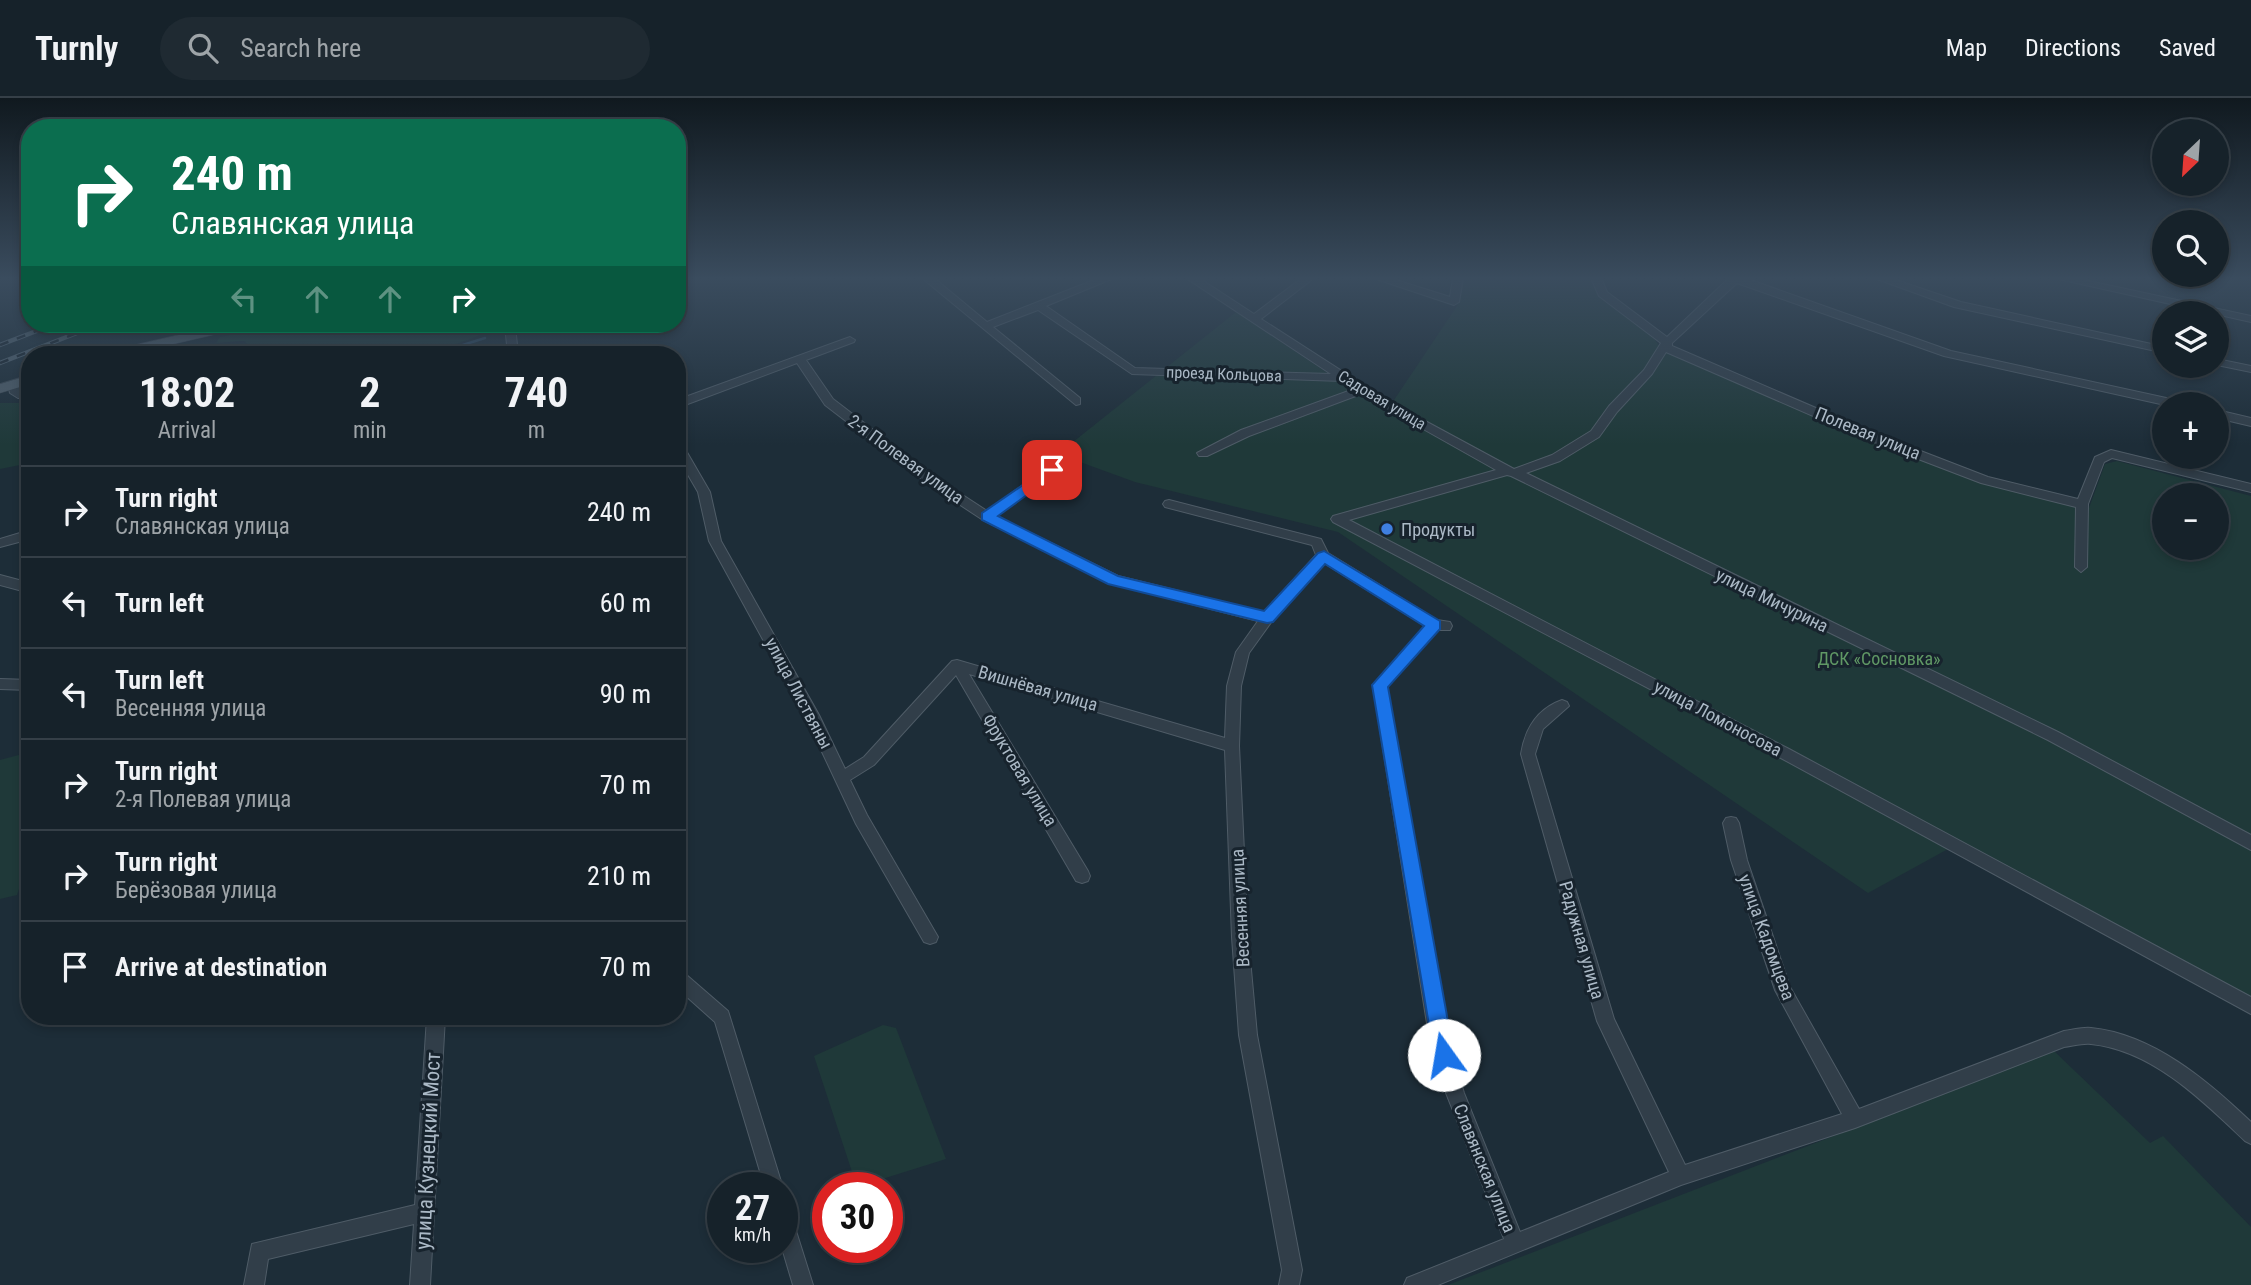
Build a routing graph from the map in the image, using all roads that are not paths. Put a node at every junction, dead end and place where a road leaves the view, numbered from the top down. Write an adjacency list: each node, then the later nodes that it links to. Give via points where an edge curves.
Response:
1 (203, 333): 11 (main road)
2 (996, 333): 22 (street)
3 (1078, 333): 16 (street, проезд Кольцова, via 1132,371)
4 (1276, 333): 16 (street, Садовая улица)
5 (1656, 333): 10 (street)
6 (1676, 333): 10 (street)
7 (1889, 333): 20 (street, via 1948,354)
8 (2089, 333): 12 (street)
9 (850, 340): 13 (street)
10 (1667, 342): 28 (street, via 1648,372 1595,434 1556,458); 31 (street, Полевая улица, via 1666,348 1870,436 1985,480)
11 (150, 346)
12 (2152, 347)
13 (800, 359): 21 (street); 32 (street, 2-я Полевая улица, via 829,402)
14 (2229, 364): 15 (street)
15 (2251, 369)
16 (1346, 379): 17 (street, Садовая улица)
17 (1362, 390): 25 (street); 28 (street, Садовая улица)
18 (19, 391): 19 (street)
19 (0, 396)
20 (2152, 399)
21 (686, 401)
22 (1076, 401)
23 (2229, 417): 24 (street)
24 (2251, 422)
25 (1203, 453)
26 (686, 461): 45 (street, улица Листвяны, via 704,492 715,541)
27 (1052, 470): 32 (street)
28 (1511, 472): 47 (street, улица Мичурина, via 2053,736); 51 (street, улица Ломоносова, via 1337,519)
29 (2251, 488): 31 (street, via 2111,454 2099,460)
30 (1169, 504): 35 (street, via 1317,542)
31 (2082, 504): 36 (street)
32 (987, 517): 39 (street, 2-я Полевая улица, via 1114,580)
33 (21, 537): 34 (street)
34 (0, 543)
35 (1324, 556): 39 (street, Весенняя улица); 58 (street, Славянская улица, via 1440,625 1380,685 1438,1036 1455,1093)
36 (2081, 567)
37 (0, 580): 38 (street)
38 (21, 585)
39 (1267, 618): 44 (street, Весенняя улица, via 1243,652 1234,685)
40 (957, 664): 44 (street, Вишнёвая улица); 45 (street, Вишнёвая улица, via 869,761); 48 (street, Фруктовая улица)
41 (0, 684): 42 (street)
42 (21, 685)
43 (1562, 706): 56 (street, Радужная улица, via 1541,718 1530,735 1528,754 1606,1021)
44 (1232, 746): 63 (street, Весенняя улица, via 1248,1035 1292,1270)
45 (843, 777): 49 (street, улица Листвяны, via 861,820)
46 (1731, 823): 53 (street, улица Кадомцева, via 1783,990)
47 (2251, 843)
48 (1082, 876)
49 (930, 937)
50 (686, 986): 55 (street, via 722,1017)
51 (2251, 1006)
52 (436, 1025): 57 (street, улица Кузнецкий Мост)
53 (1856, 1119): 54 (street, via 2064,1039 2091,1036 2116,1041 2172,1069); 56 (street)
54 (2251, 1135)
55 (770, 1172)
56 (1681, 1176): 58 (street)
57 (425, 1212): 60 (street, via 259,1251); 61 (street, улица Кузнецкий Мост)
58 (1516, 1245): 64 (street)
59 (796, 1263): 62 (street)
60 (254, 1285)
61 (420, 1285)
62 (803, 1285)
63 (1289, 1285)
64 (1414, 1285)

